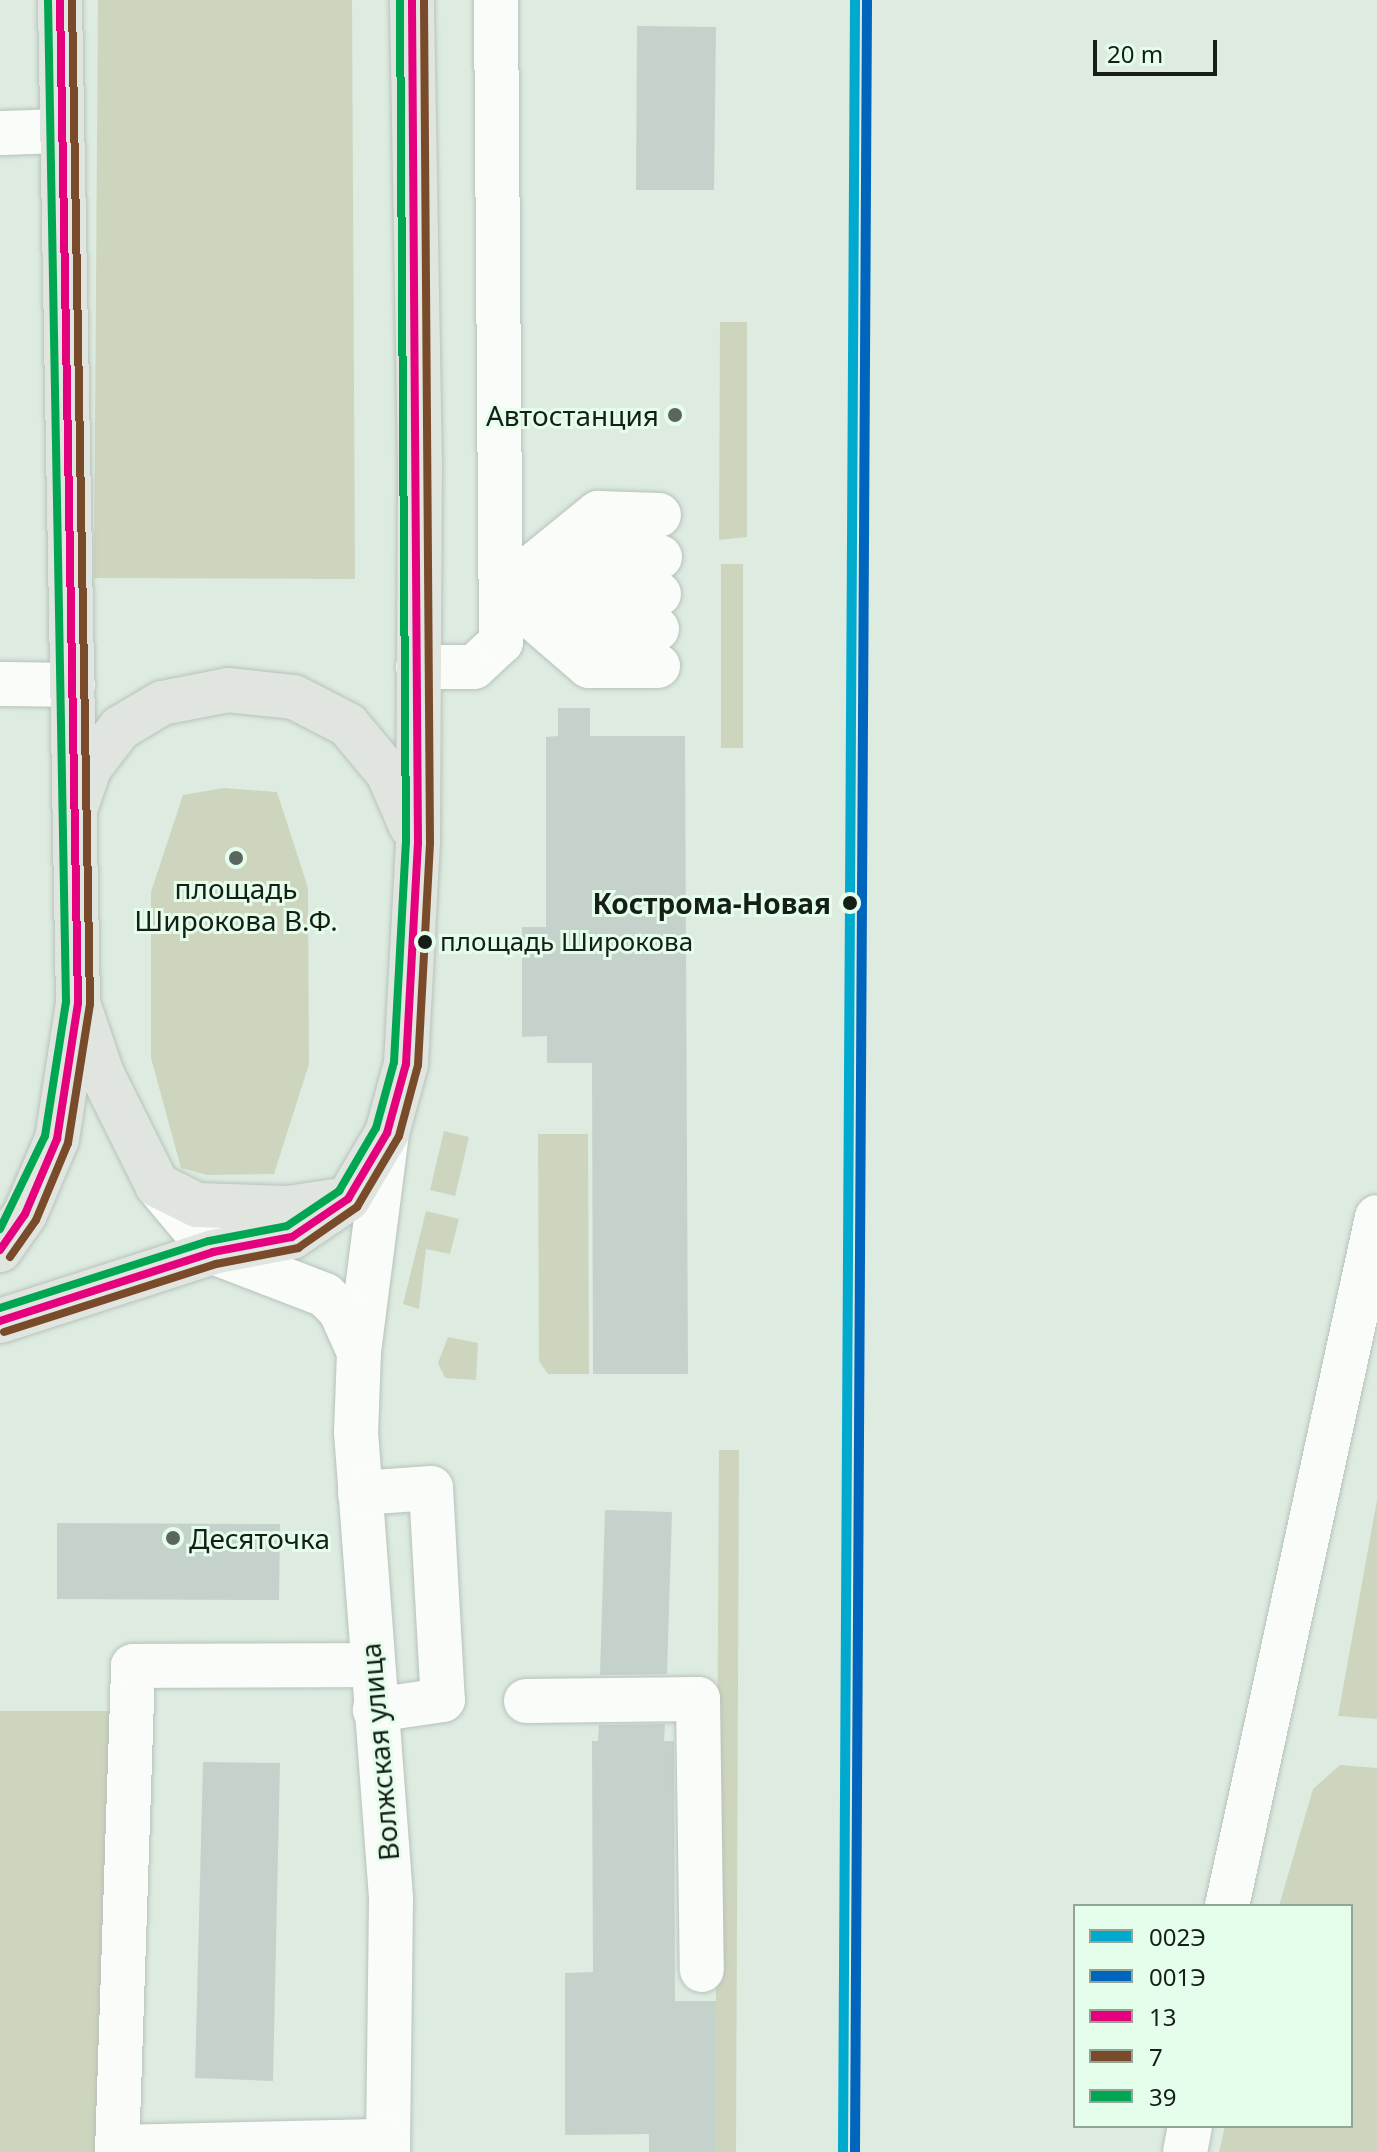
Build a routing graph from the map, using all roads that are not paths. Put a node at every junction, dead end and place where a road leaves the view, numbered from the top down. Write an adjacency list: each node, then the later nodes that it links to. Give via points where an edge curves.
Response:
1 (60, 0): 4 (main road)
2 (412, 0): 8 (main road)
3 (496, 0): 6 (street)
4 (61, 131): 5 (street); 10 (main road)
5 (0, 133)
6 (502, 591): 7 (street); 7 (street, via 589,666); 7 (street, via 598,513); 8 (street, via 501,642 490,657 474,667)
7 (659, 592)
8 (418, 667): 12 (main road)
9 (0, 684): 10 (street)
10 (73, 685): 11 (main road)
11 (73, 814): 12 (main road, via 90,767 120,728 162,703 228,690 294,697 348,725 388,773); 13 (main road)
12 (418, 843): 14 (main road, via 406,1064)
13 (78, 1003): 15 (main road, via 102,1074); 18 (main road, via 57,1139 25,1214)
14 (387, 1133): 16 (main road); 21 (street, Волжская улица)
15 (157, 1185): 16 (main road, via 197,1205 240,1209); 19 (street)
16 (348, 1199): 19 (main road, via 292,1237)
17 (1377, 1217): 26 (street)
18 (0, 1250)
19 (213, 1252): 20 (main road); 21 (street, via 325,1295 340,1310)
20 (0, 1321)
21 (359, 1352): 22 (street, Волжская улица)
22 (360, 1493): 23 (street, Волжская улица); 25 (street, via 431,1488 443,1700)
23 (371, 1665): 25 (street, Волжская улица); 30 (street, via 133,1650)
24 (526, 1701): 27 (street, via 698,1699)
25 (375, 1710): 29 (street, Волжская улица, via 391,1900)
26 (1227, 1904)
27 (702, 1970)
28 (1190, 2128): 31 (street)
29 (388, 2146): 30 (street)
30 (117, 2149)
31 (1185, 2152)

